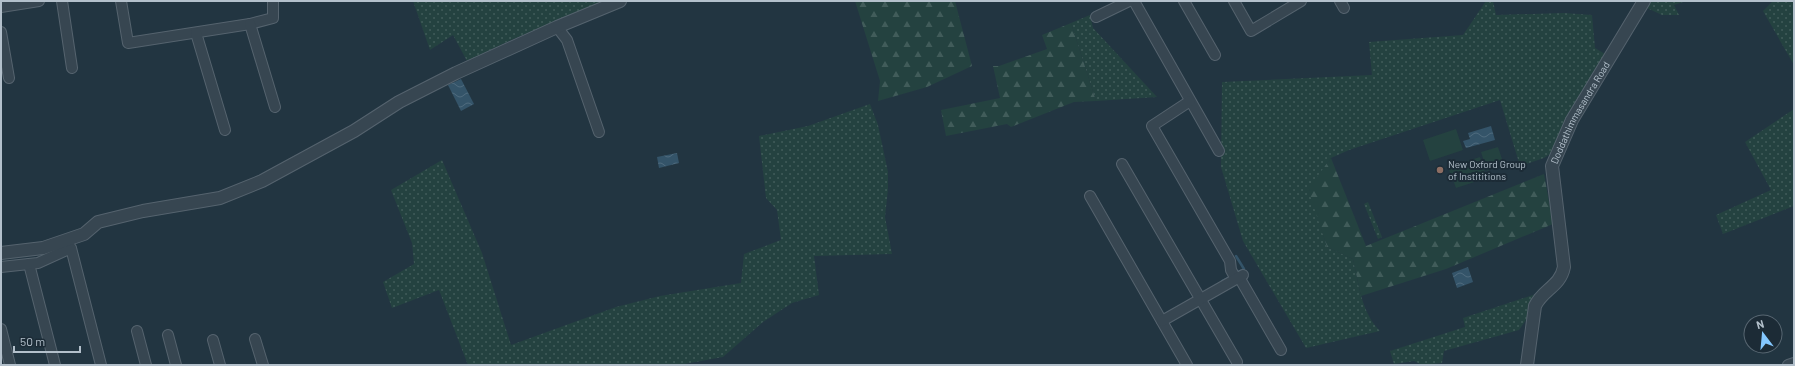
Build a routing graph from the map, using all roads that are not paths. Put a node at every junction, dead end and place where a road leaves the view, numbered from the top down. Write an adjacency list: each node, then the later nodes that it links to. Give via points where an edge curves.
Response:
1 (39, 1): 12 (street)
2 (62, 1): 19 (street)
3 (121, 1): 17 (street, via 128,43)
4 (273, 1): 14 (street, via 274,18)
5 (620, 1): 15 (street)
6 (1134, 1): 21 (street)
7 (1184, 1): 18 (street)
8 (1234, 1): 11 (street, via 1251,31)
9 (1644, 1): 50 (street, Doddathimmasandra Road, via 1572,120 1552,166 1564,266 1562,277 1539,297 1535,306)
10 (1125, 2): 13 (street)
11 (1295, 3)
12 (1, 7)
13 (1096, 17)
14 (250, 24): 17 (street); 22 (street)
15 (557, 27): 24 (street, via 566,40); 28 (street, via 399,102 354,131 262,181 220,198 143,211 98,222 84,234 43,248)
16 (1, 32): 20 (street)
17 (196, 32): 23 (street)
18 (1214, 54)
19 (72, 68)
20 (9, 78)
21 (1190, 101): 25 (street); 31 (street, via 1152,126 1230,261 1231,270)
22 (275, 107)
23 (225, 130)
24 (599, 132)
25 (1219, 151)
26 (1122, 164): 32 (street)
27 (1090, 196): 33 (street)
28 (1, 253)
29 (29, 264): 30 (street); 43 (street); 44 (street, via 38,263 71,248)
30 (1, 267)
31 (1239, 277): 32 (street); 39 (street)
32 (1200, 299): 33 (street); 40 (street)
33 (1162, 321): 49 (street)
34 (1, 329): 42 (street)
35 (137, 331): 45 (street)
36 (168, 335): 46 (street)
37 (255, 338): 48 (street)
38 (213, 340): 47 (street)
39 (1281, 350)
40 (1237, 362)
41 (1794, 363): 51 (street)
42 (10, 365)
43 (55, 365)
44 (101, 365)
45 (146, 365)
46 (176, 365)
47 (220, 365)
48 (263, 365)
49 (1187, 365)
50 (1527, 365)
51 (1788, 365)

